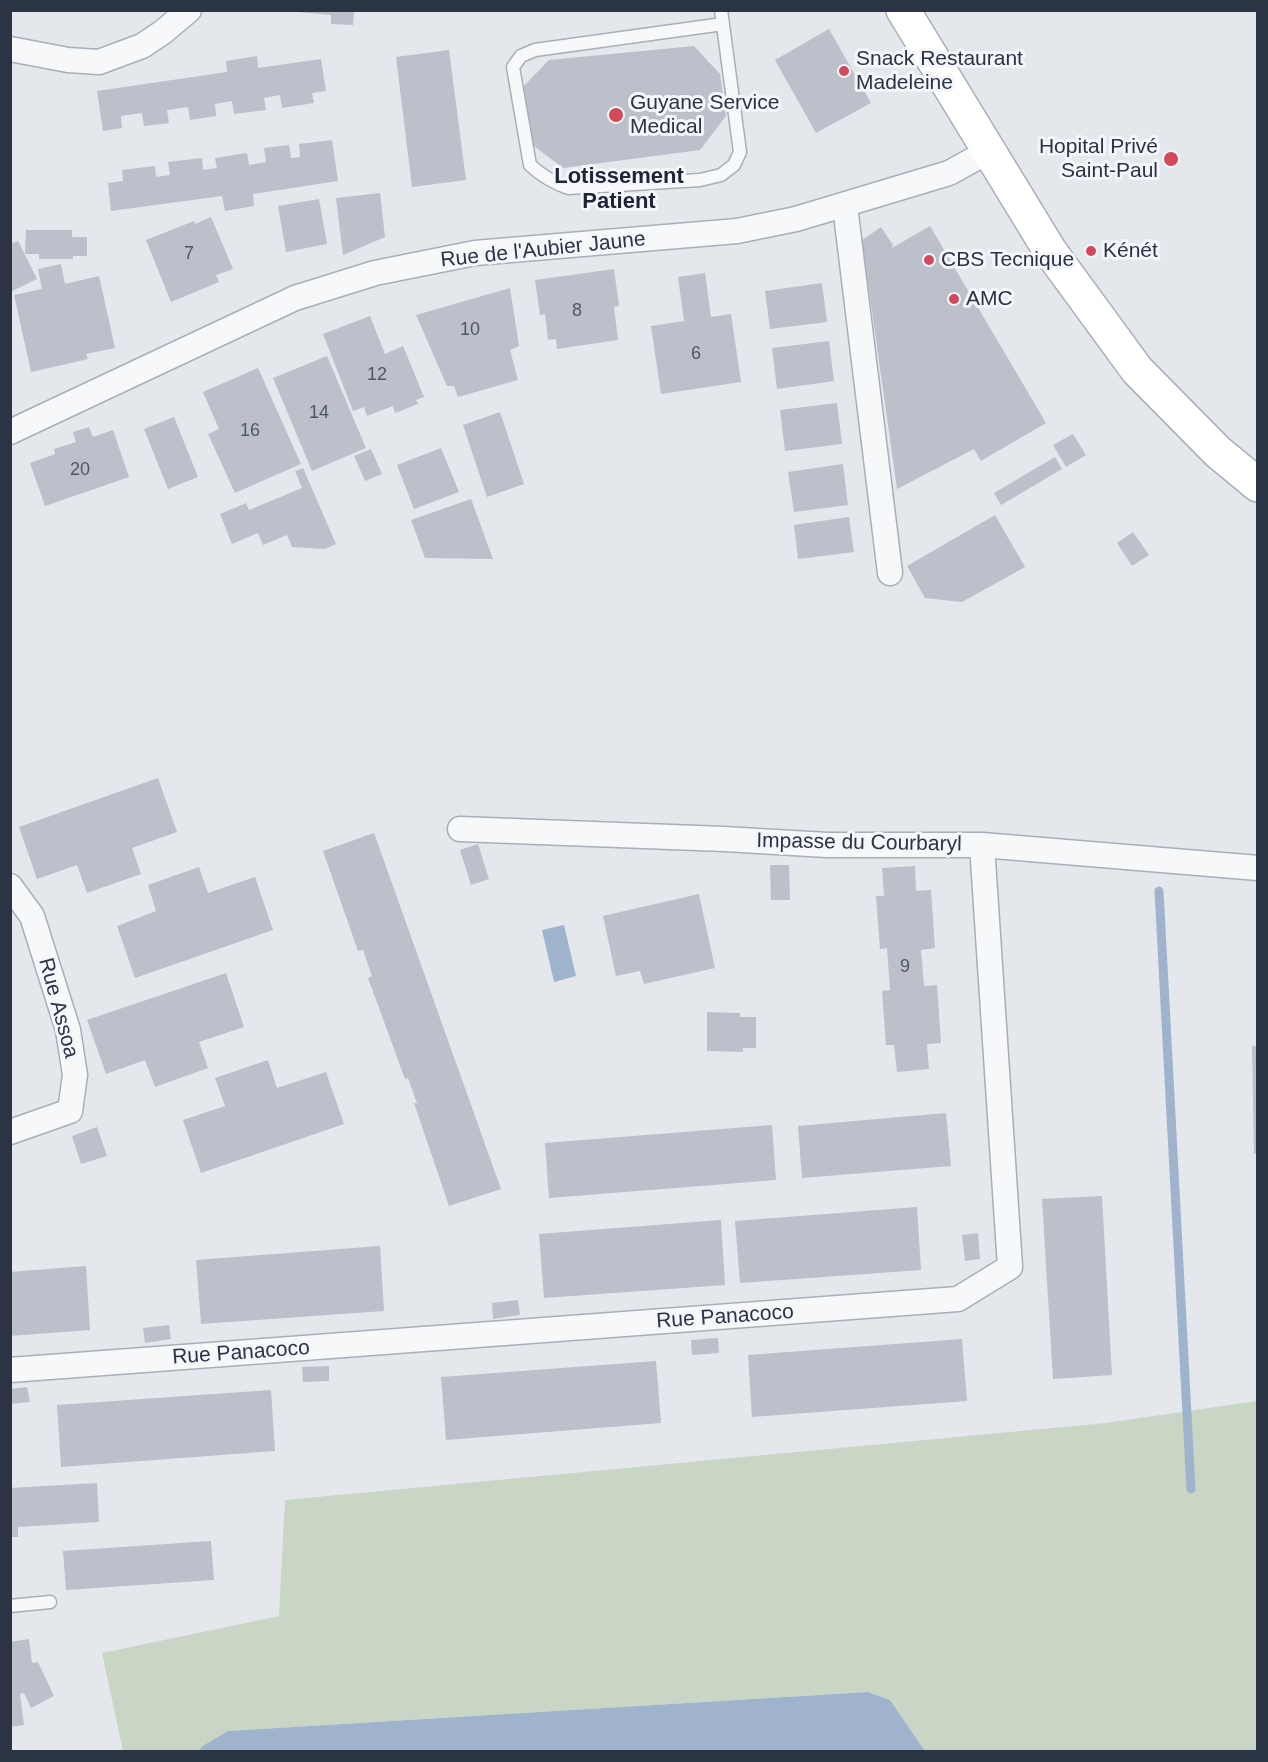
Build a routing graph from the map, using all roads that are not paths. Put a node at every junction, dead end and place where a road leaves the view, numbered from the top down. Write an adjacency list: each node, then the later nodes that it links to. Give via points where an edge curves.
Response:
1 (189, 10): 5 (street, via 142,46 99,62)
2 (722, 10): 4 (lane)
3 (903, 10): 6 (main road)
4 (723, 24): 4 (lane, via 740,152 734,165 721,175 700,180 569,188 556,184 530,165 513,67 521,56 535,50)
5 (10, 49)
6 (989, 151): 7 (street, Rue de l'Aubier Jaune, via 949,173); 9 (main road, via 1050,251 1137,370 1218,452)
7 (844, 206): 8 (street, Rue de l'Aubier Jaune, via 737,231 475,254 375,273 295,298); 10 (street)
8 (10, 432)
9 (1257, 485)
10 (890, 573)
11 (460, 829): 12 (street, Impasse du Courbaryl, via 827,845)
12 (982, 845): 13 (street, Impasse du Courbaryl); 16 (street, Rue Panacoco, via 1010,1267 958,1299)
13 (1257, 868)
14 (10, 886): 15 (street, Rue Assoa, via 32,916 68,1030 75,1075 70,1111)
15 (10, 1132)
16 (10, 1370)
17 (50, 1602): 18 (lane)
18 (10, 1606)

